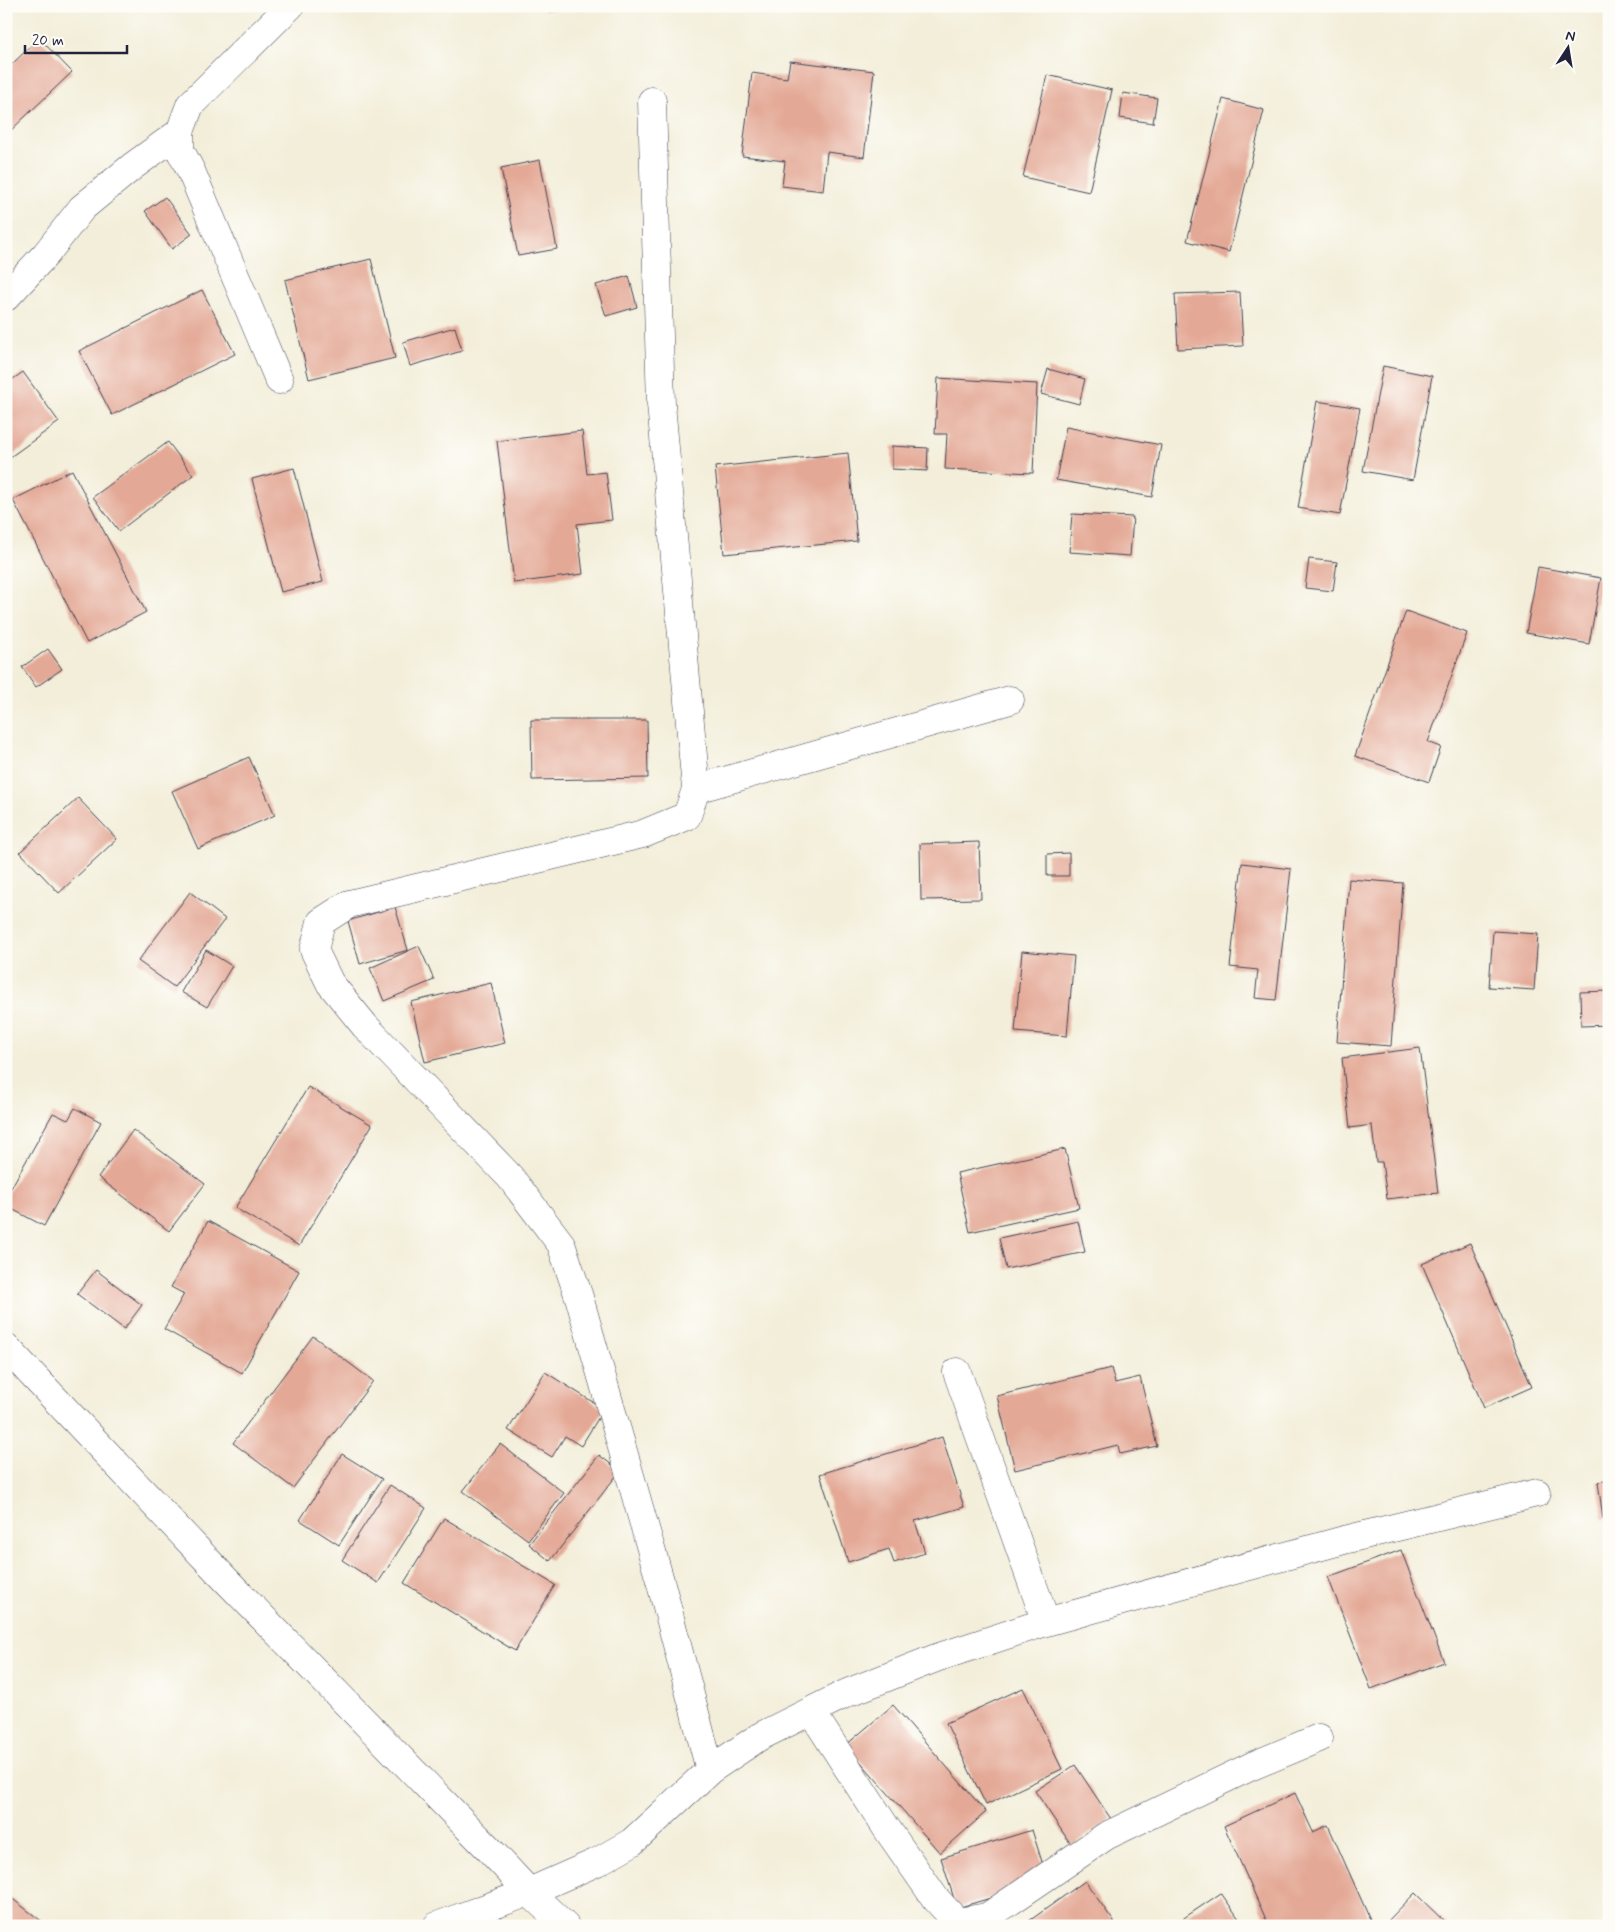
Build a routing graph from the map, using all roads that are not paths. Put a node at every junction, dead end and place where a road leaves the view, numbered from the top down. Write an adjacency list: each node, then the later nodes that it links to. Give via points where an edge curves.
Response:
1 (290, 6): 3 (street, via 190,105)
2 (652, 101): 7 (street, via 661,404)
3 (180, 132): 4 (street, via 82,208); 5 (street, via 180,150)
4 (6, 297)
5 (279, 380)
6 (1010, 700): 7 (street)
7 (696, 789): 14 (street, via 687,816 643,834 349,904 321,922 314,950 330,983 364,1026 510,1177 561,1244 662,1584)
8 (6, 1346): 15 (street, via 227,1581)
9 (957, 1372): 11 (street)
10 (1537, 1493): 11 (street, via 1344,1540)
11 (1046, 1622): 12 (street, via 936,1658 847,1693)
12 (811, 1711): 13 (street, via 887,1829 935,1898 956,1922 987,1917 1106,1836 1252,1766); 14 (street, via 759,1738)
13 (1319, 1738)
14 (710, 1770): 15 (street, via 632,1842 597,1862)
15 (528, 1892): 16 (street); 17 (street)
16 (437, 1926)
17 (564, 1926)

